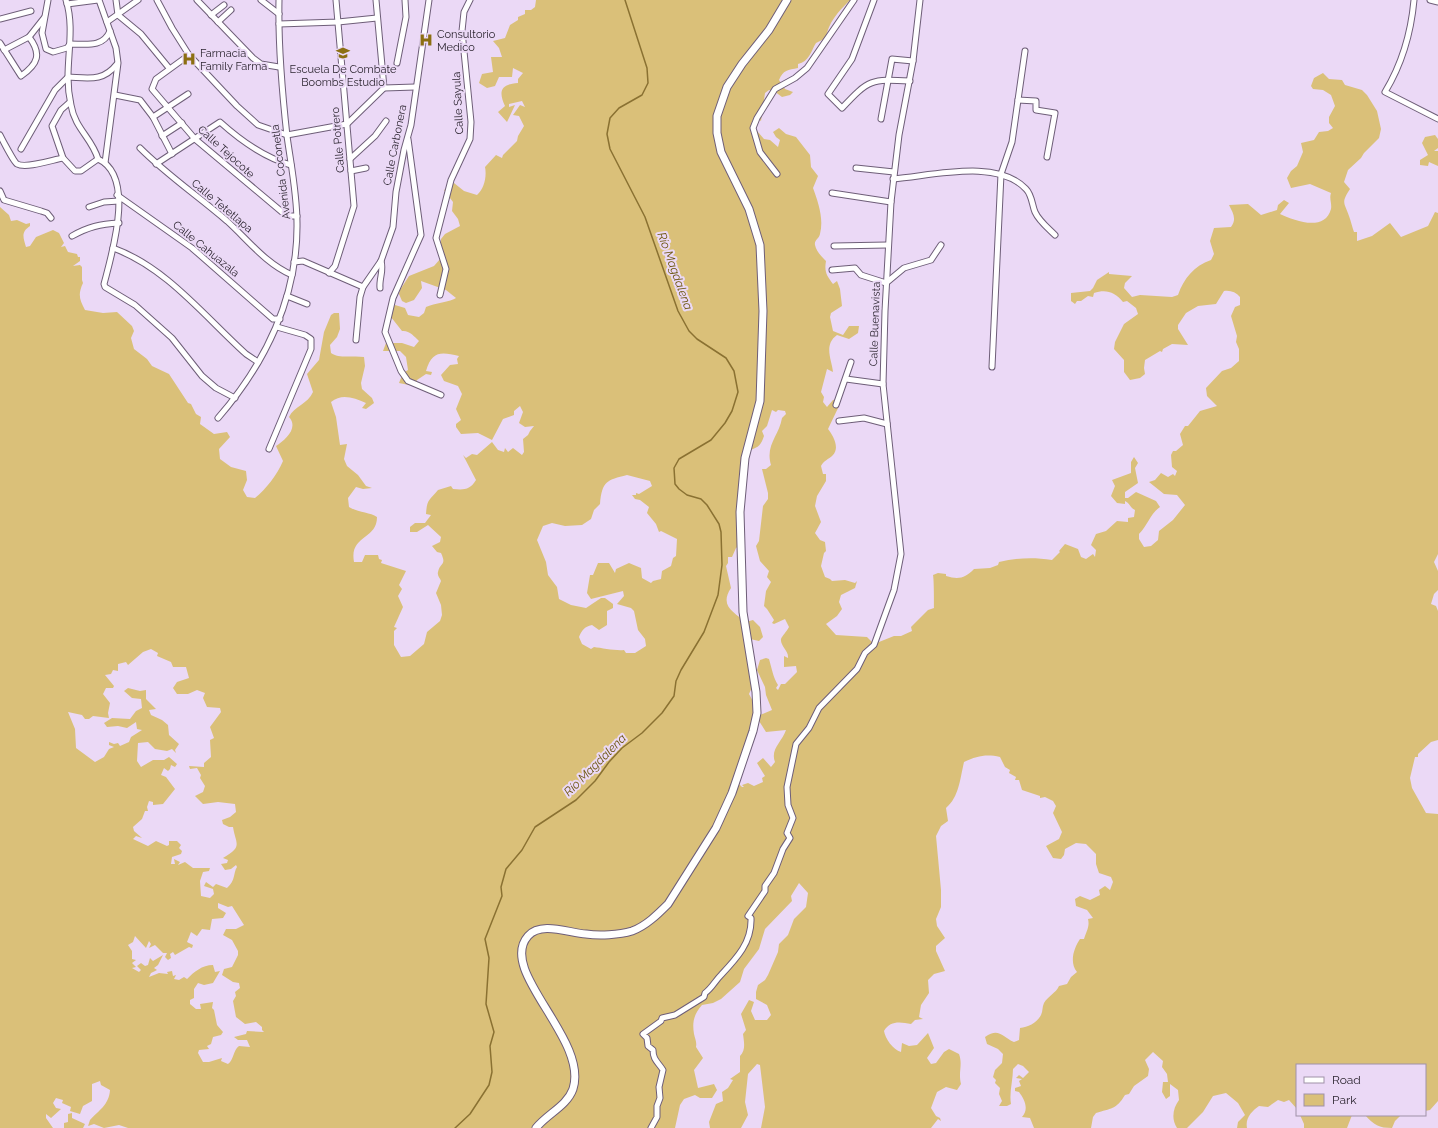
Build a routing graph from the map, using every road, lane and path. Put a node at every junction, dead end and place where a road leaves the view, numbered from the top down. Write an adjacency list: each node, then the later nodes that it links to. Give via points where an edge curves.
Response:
1 (48, 0): 26 (street)
2 (98, 0): 20 (street); 31 (street)
3 (116, 0): 27 (street)
4 (138, 0): 27 (street)
5 (157, 0): 41 (street)
6 (197, 0): 28 (street)
7 (261, 0): 25 (street)
8 (279, 0): 25 (street, Avenida Coconetla)
9 (336, 0): 33 (street, Calle Potrero)
10 (376, 0): 29 (street)
11 (405, 0): 44 (street, via 406,17)
12 (429, 0): 50 (street, Calle Carbonera)
13 (470, 0): 108 (street, Calle Sayula, via 464,12 462,31 471,122 470,139 451,180 436,238 446,269)
14 (787, 0): 126 (street, via 769,30 727,87 717,116 721,152 750,213 760,244 763,311 761,395 745,458 740,512 743,612 756,692 757,713 753,731 732,793 716,828 668,904 658,914 632,931 587,935 544,929 527,937 521,958 528,979 562,1034 572,1056 576,1076 573,1090 562,1105)
15 (854, 0): 82 (street, via 807,68 775,89 757,118 753,128 760,152)
16 (874, 0): 48 (street, via 852,59 828,94 842,108 859,90 872,81)
17 (920, 0): 42 (street, Calle Buenavista)
18 (1414, 0): 59 (street, via 1412,22 1397,72 1385,92)
19 (1430, 0): 21 (street)
20 (67, 2): 38 (street)
21 (1438, 2)
22 (224, 5): 28 (street)
23 (231, 10): 32 (street)
24 (31, 11): 30 (street)
25 (279, 14): 34 (street, Avenida Coconetla)
26 (46, 15): 36 (street); 38 (street, via 42,33 46,48 53,52 67,48)
27 (118, 15): 31 (street); 46 (street, via 141,34)
28 (211, 15): 32 (street)
29 (377, 18): 33 (street); 51 (street)
30 (0, 19)
31 (107, 22): 35 (street)
32 (218, 22): 45 (street, via 261,64)
33 (338, 22): 34 (street); 62 (street, Calle Potrero)
34 (279, 24): 45 (street, Avenida Coconetla)
35 (110, 31): 38 (street, via 107,38 97,44); 43 (street)
36 (29, 37): 39 (street); 39 (street, via 37,47 36,60 33,67 21,76)
37 (0, 44): 39 (street)
38 (70, 44): 47 (street)
39 (4, 50)
40 (1025, 51): 54 (street)
41 (189, 55): 46 (street); 64 (street, via 248,117 258,125)
42 (913, 61): 48 (street, via 892,59); 49 (street, Calle Buenavista)
43 (118, 63): 47 (street, via 111,72 97,78); 53 (street)
44 (397, 63)
45 (279, 67): 64 (street, Avenida Coconetla)
46 (169, 68): 56 (street, Calle Tejocote, via 156,79 152,88)
47 (68, 77): 55 (street); 69 (street, via 55,90)
48 (889, 80): 49 (street); 58 (street)
49 (910, 81): 81 (street, Calle Buenavista)
50 (415, 87): 51 (street); 66 (street, Calle Carbonera)
51 (384, 88): 62 (street)
52 (188, 94): 56 (street)
53 (115, 95): 57 (street, via 140,100); 75 (street)
54 (1018, 100): 71 (street, via 1036,102 1036,110 1055,113); 83 (street, via 1012,142)
55 (70, 102): 72 (street, via 61,110 52,126); 73 (street, via 75,120)
56 (169, 107): 57 (street); 61 (street, Calle Tejocote)
57 (153, 117): 65 (street)
58 (881, 119)
59 (1438, 119)
60 (386, 121): 74 (street, via 375,136)
61 (182, 123): 65 (street); 67 (street, Calle Tejocote)
62 (347, 124): 64 (street); 74 (street, Calle Potrero)
63 (0, 134): 72 (street, via 17,164 26,166)
64 (287, 135): 77 (street, Avenida Coconetla)
65 (162, 136): 70 (street)
66 (408, 138): 100 (street, Calle Carbonera, via 396,192 393,227); 119 (street, via 421,235 393,298 385,332 401,371 408,381)
67 (195, 139): 70 (street); 77 (street, via 220,122 240,139 280,162); 91 (street, Calle Tejocote, via 282,212)
68 (140, 148): 76 (street, Calle Tetetlapa)
69 (21, 149)
70 (172, 154): 76 (street)
71 (1047, 157)
72 (63, 158): 73 (street, via 75,171 81,171)
73 (98, 159): 75 (street)
74 (350, 159): 80 (street, Calle Potrero)
75 (105, 162): 87 (street, via 114,175)
76 (156, 164): 104 (street, Calle Tetetlapa, via 228,222 279,270)
77 (291, 165): 91 (street, Avenida Coconetla)
78 (366, 168): 80 (street)
79 (856, 168): 81 (street)
80 (351, 171): 103 (street, Calle Potrero, via 354,206 336,266)
81 (894, 172): 84 (street, Calle Buenavista)
82 (777, 174)
83 (1001, 174): 84 (street, via 985,171 949,172); 95 (street, via 1011,177 1028,190 1035,212); 116 (street)
84 (893, 179): 89 (street, Calle Buenavista)
85 (0, 191): 92 (street, via 4,200 41,211)
86 (832, 193): 89 (street)
87 (117, 195): 88 (street); 111 (street, Calle Cahuazala, via 192,248 273,319)
88 (119, 201): 90 (street); 93 (street)
89 (890, 202): 96 (street, Calle Buenavista)
90 (89, 207)
91 (297, 216): 101 (street, Avenida Coconetla)
92 (51, 218)
93 (119, 223): 94 (street, via 98,224); 99 (street)
94 (72, 236)
95 (1055, 236)
96 (887, 245): 98 (street); 105 (street, Calle Buenavista)
97 (941, 245): 105 (street, via 931,260 904,268)
98 (834, 246)
99 (113, 248): 114 (street, via 136,258 158,273 246,354); 120 (street, via 104,284 107,290 135,305 172,338 202,376 216,388)
100 (381, 261): 106 (street, Calle Carbonera); 107 (street, via 383,269 379,279)
101 (294, 262): 103 (street, via 303,261); 104 (street, Avenida Coconetla)
102 (832, 270): 105 (street, via 855,268 861,275)
103 (330, 273): 106 (street)
104 (292, 276): 109 (street, Avenida Coconetla)
105 (886, 283): 118 (street, Calle Buenavista)
106 (363, 287): 113 (street)
107 (380, 288)
108 (440, 294)
109 (287, 296): 110 (street); 111 (street, Avenida Coconetla)
110 (307, 304)
111 (280, 319): 112 (street, Avenida Coconetla)
112 (277, 327): 114 (street, Avenida Coconetla); 125 (street, via 305,335 311,339 311,349)
113 (356, 340)
114 (258, 362): 120 (street, Avenida Coconetla)
115 (851, 362): 117 (street)
116 (992, 367)
117 (846, 379): 118 (street); 121 (street)
118 (883, 384): 124 (street, Calle Buenavista)
119 (441, 394)
120 (235, 398): 122 (street, Avenida Coconetla)
121 (836, 405)
122 (218, 418)
123 (839, 421): 124 (street, via 864,418)
124 (887, 424): 127 (street, Calle Buenavista, via 901,554 894,590 874,644 865,653 857,669 819,708 809,728 796,744 787,787 788,805 793,818 787,833 790,838 782,849 765,891 749,912 751,926 740,954 704,997 675,1015 662,1018 643,1034 647,1038 648,1046 653,1050 652,1056 663,1070 657,1117)
125 (269, 449)
126 (536, 1128)
127 (651, 1128)

